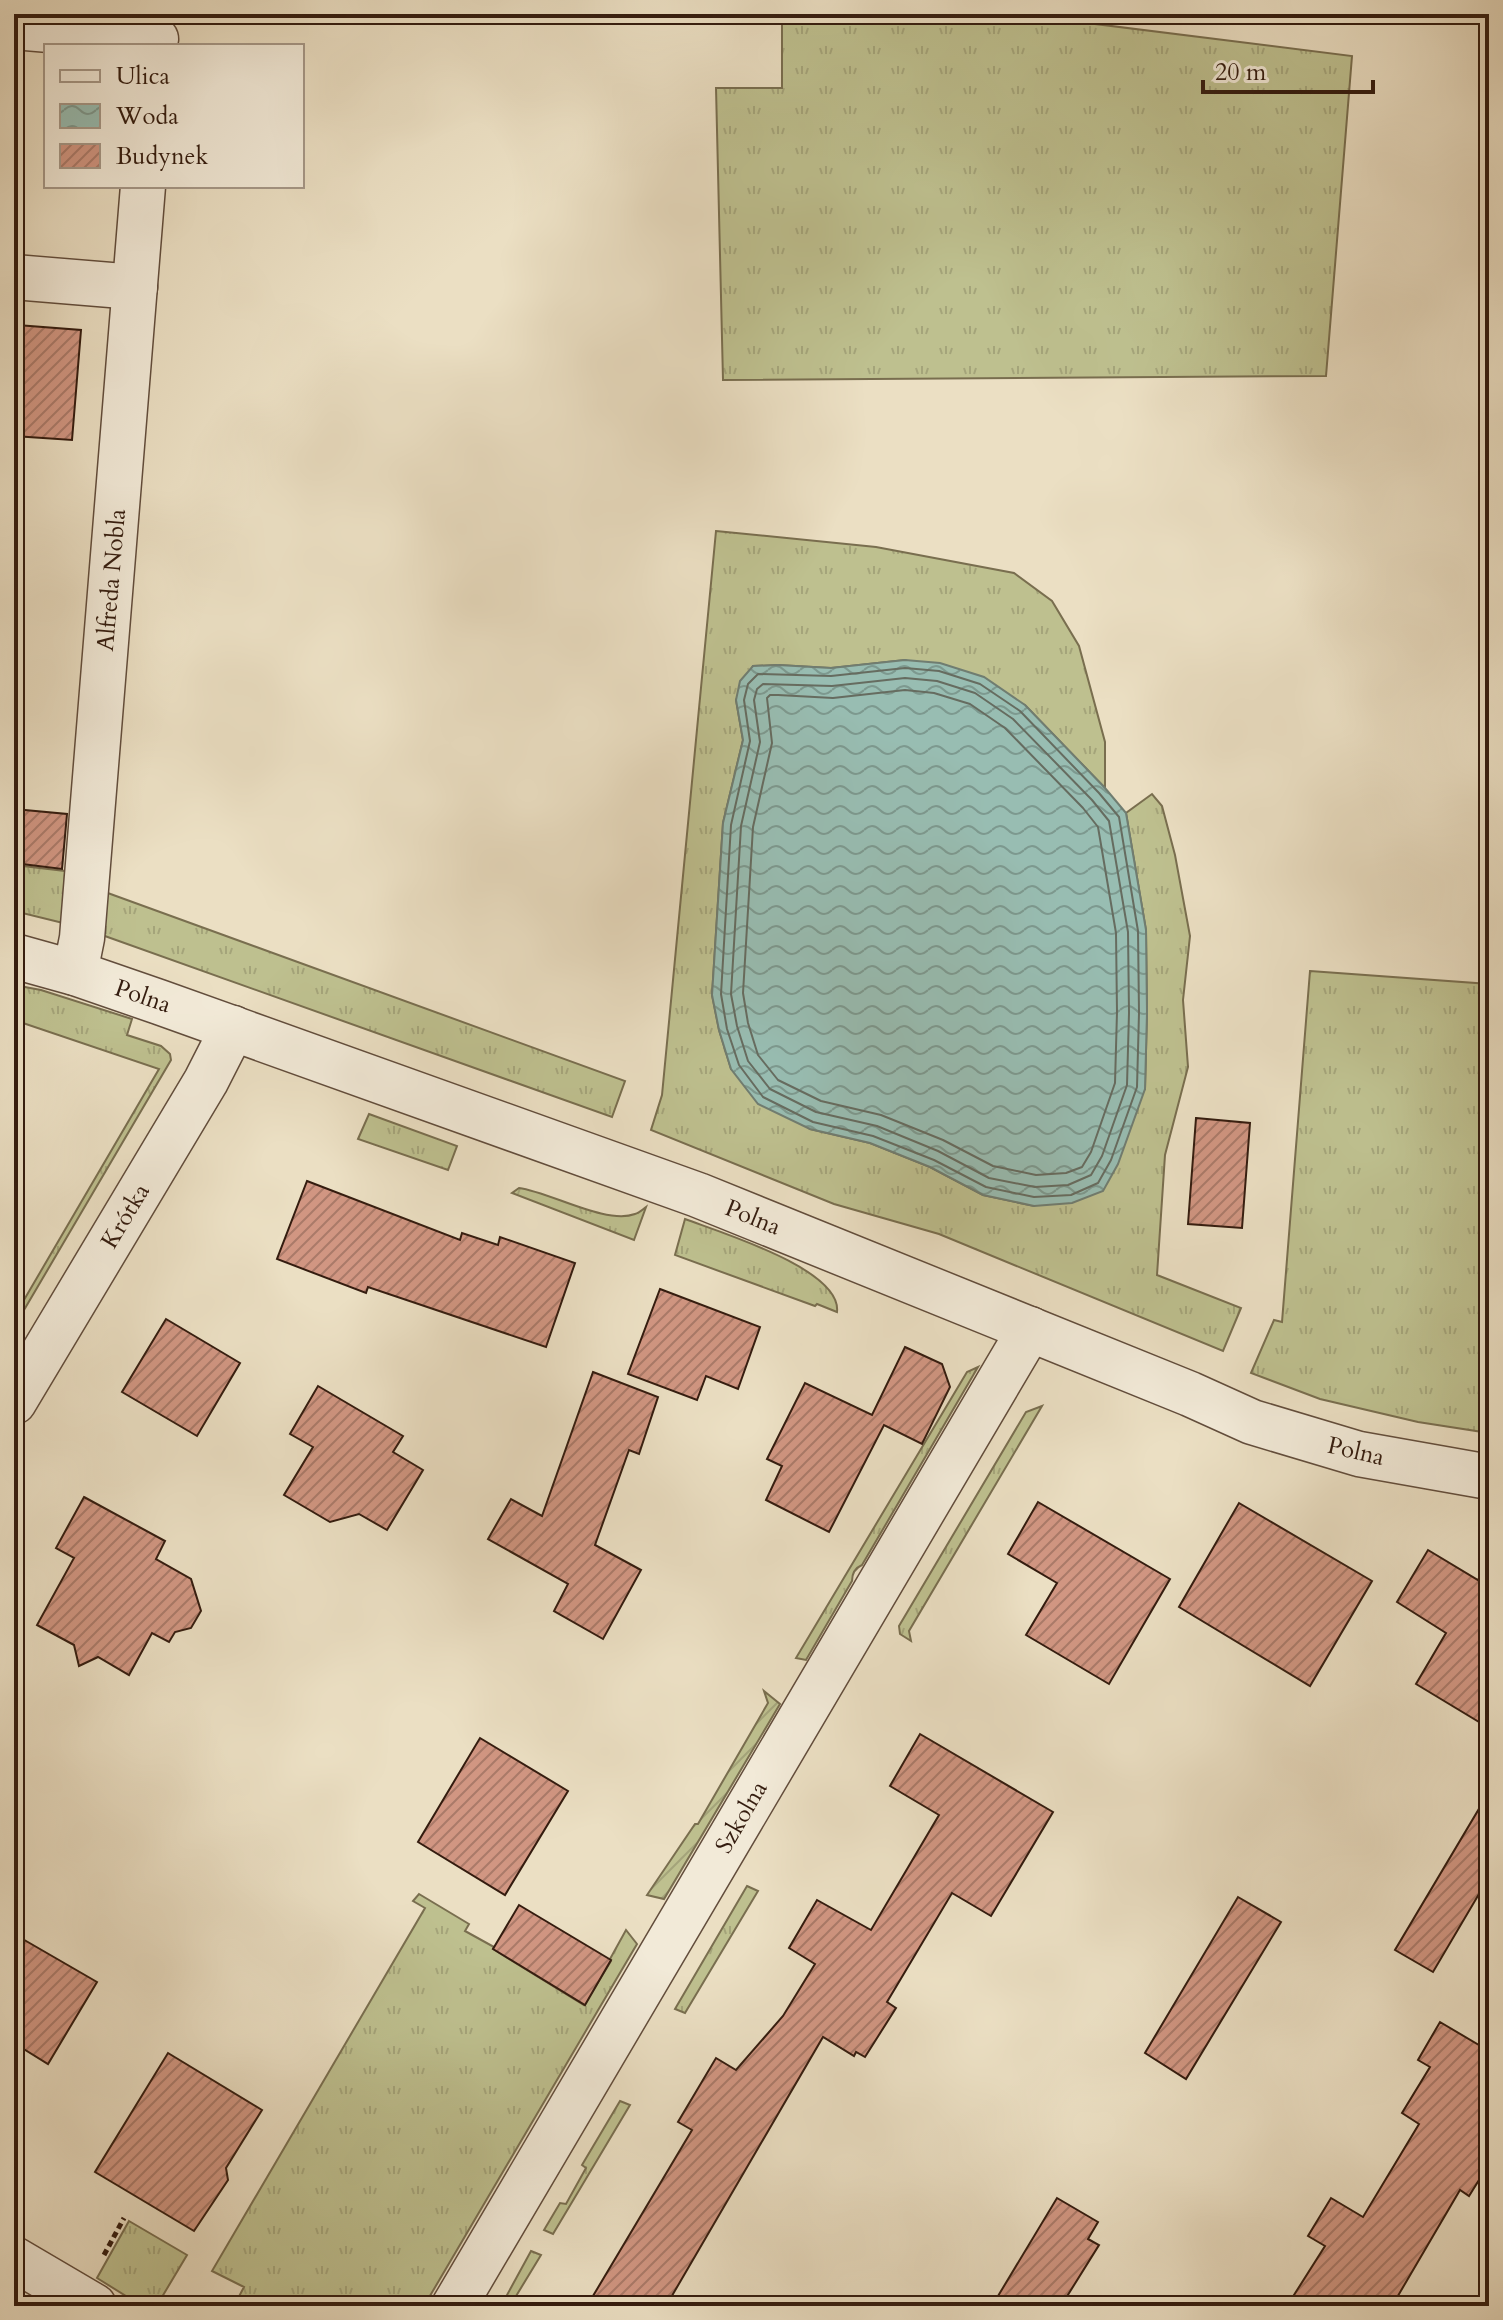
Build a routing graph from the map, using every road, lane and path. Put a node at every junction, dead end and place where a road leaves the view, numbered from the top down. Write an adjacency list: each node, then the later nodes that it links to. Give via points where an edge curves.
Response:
1 (14, 27): 2 (street)
2 (156, 33)
3 (143, 188): 5 (street, Alfreda Nobla)
4 (14, 277): 5 (street)
5 (135, 287): 7 (street, Alfreda Nobla)
6 (14, 956): 7 (street, Polna)
7 (75, 973): 8 (street, Polna)
8 (233, 1028): 9 (street, Polna, via 698,1195); 10 (street, Krótka)
9 (1030, 1329): 11 (street, Polna, via 1252,1422 1359,1454); 14 (street, Szkolna)
10 (14, 1402)
11 (1489, 1477)
12 (14, 2259): 13 (street)
13 (94, 2306)
14 (454, 2306)

